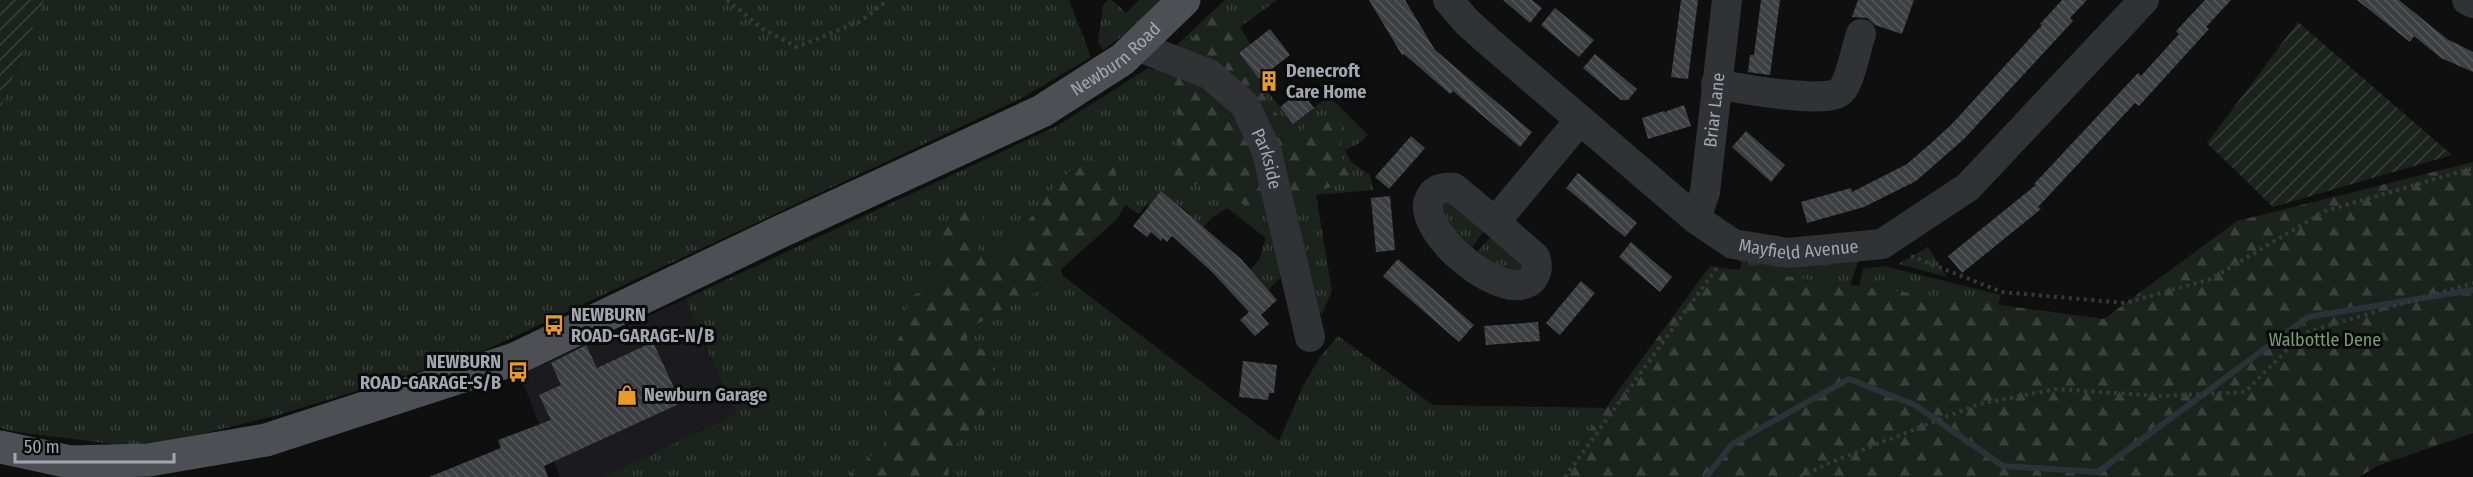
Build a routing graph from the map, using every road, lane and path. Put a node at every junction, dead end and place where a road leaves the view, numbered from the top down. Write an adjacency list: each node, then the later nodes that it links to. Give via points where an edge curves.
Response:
1 (727, 0): 2 (path, via 763,29 796,47 861,21)
2 (888, 0)
3 (1184, 0): 10 (main road, Newburn Road)
4 (1448, 0): 12 (street, Mayfield Avenue, via 1467,22)
5 (1727, 0): 11 (street, Briar Lane)
6 (2144, 0): 17 (street, Mayfield Avenue, via 1968,187)
7 (2467, 0): 8 (street)
8 (2473, 3)
9 (1861, 34): 11 (street, via 1843,89 1835,96 1813,97)
10 (1137, 46): 19 (street, Parkside, via 1209,74 1245,105 1268,152); 20 (main road, Newburn Road, via 1042,111 544,346 480,372 266,440 149,460 70,462)
11 (1716, 84): 14 (street, Briar Lane, via 1705,192)
12 (1580, 120): 14 (street, Mayfield Avenue); 15 (street)
13 (2473, 168): 17 (path, via 2325,211 2211,279 2125,303 2002,292)
14 (1696, 219): 16 (street, Mayfield Avenue)
15 (1495, 222)
16 (1733, 244): 17 (street, Mayfield Avenue, via 1788,253); 21 (path)
17 (1882, 244)
18 (2473, 283): 22 (path, via 2304,333 2245,392 2160,396 2056,389 1978,404)
19 (1310, 336)
20 (0, 447)
21 (1565, 477)
22 (1800, 477)

